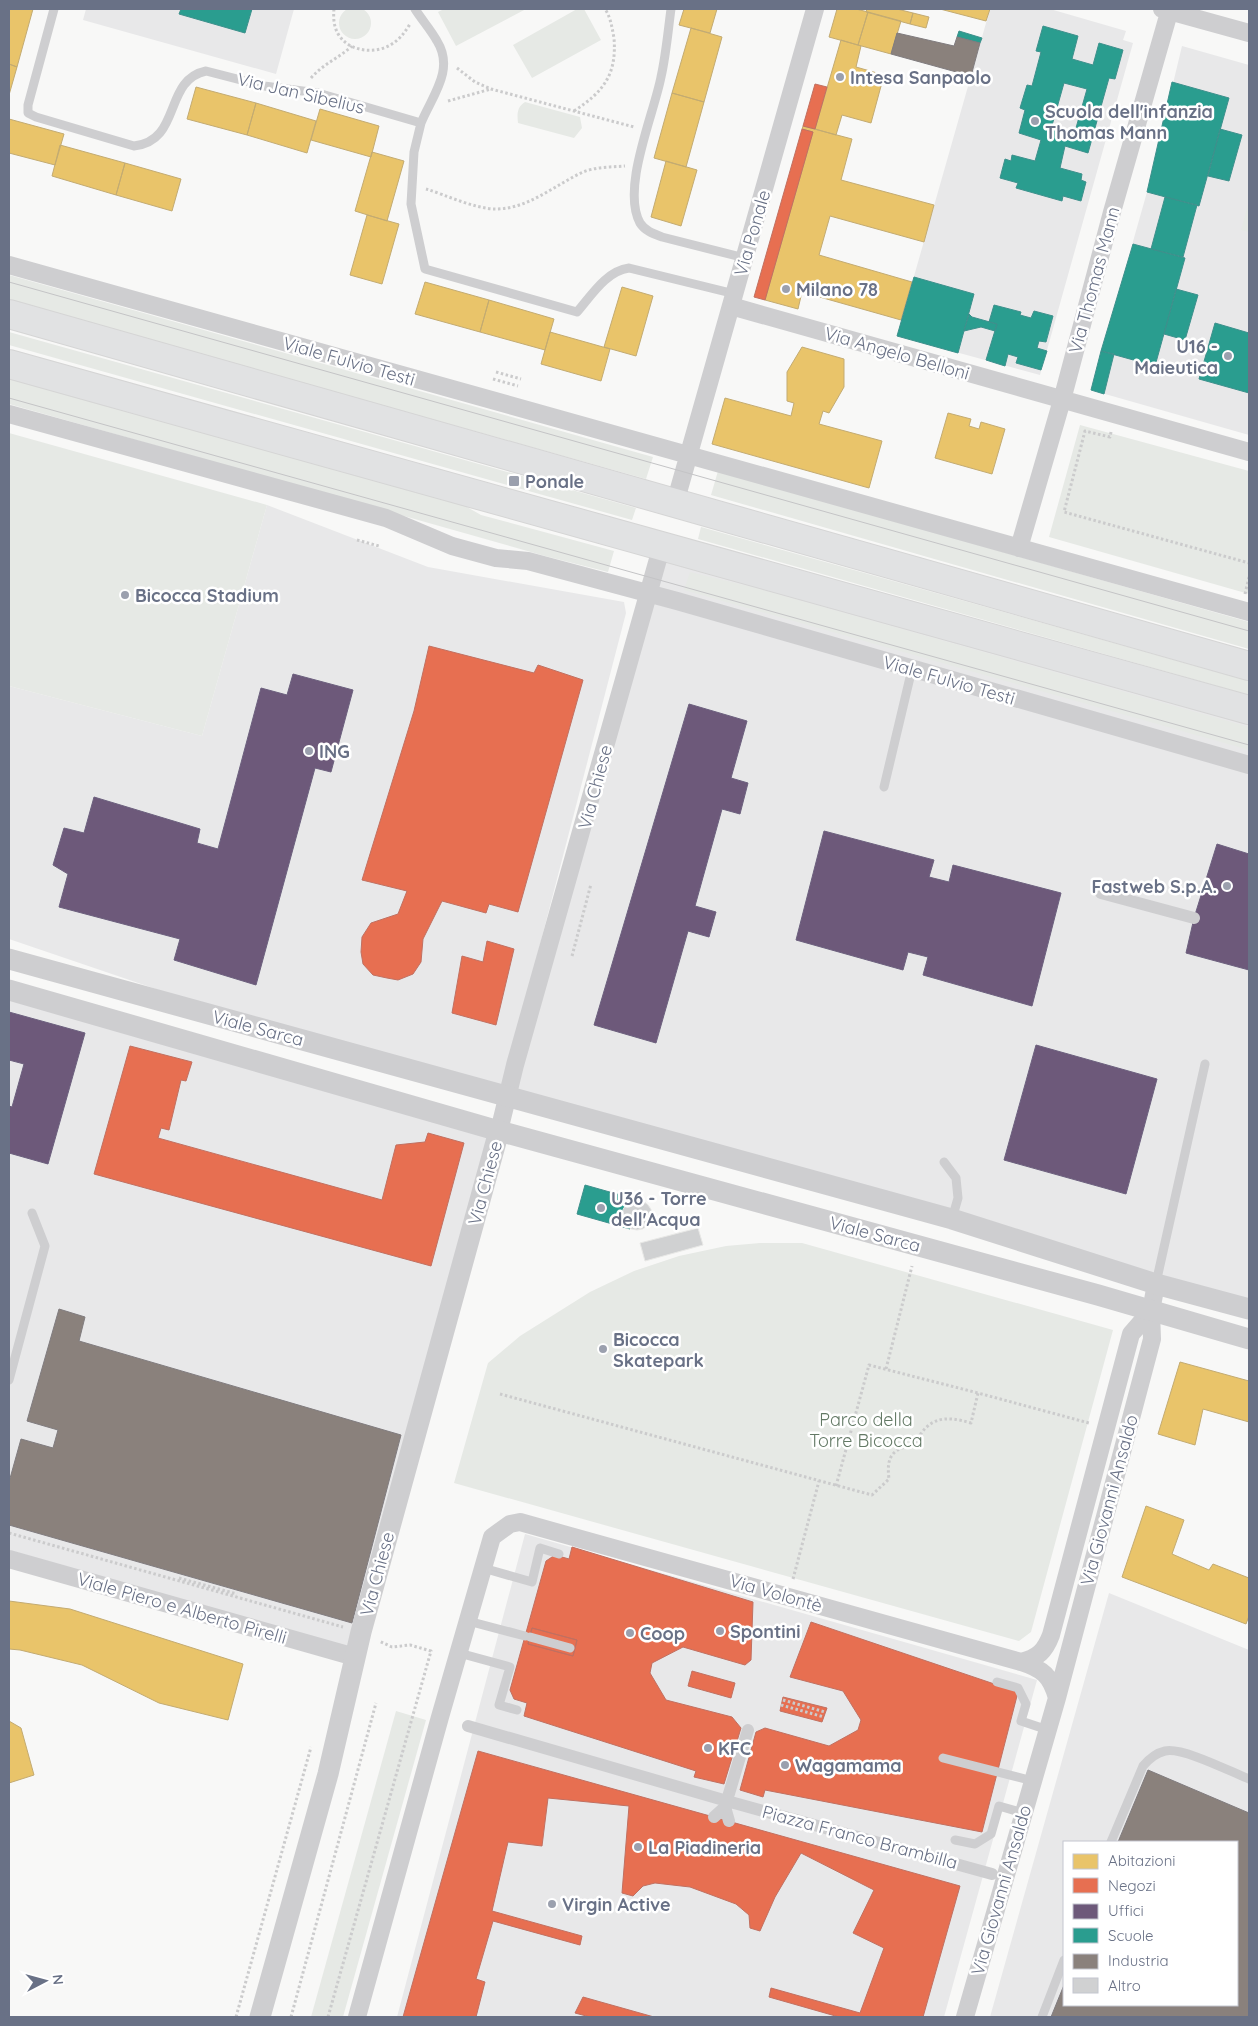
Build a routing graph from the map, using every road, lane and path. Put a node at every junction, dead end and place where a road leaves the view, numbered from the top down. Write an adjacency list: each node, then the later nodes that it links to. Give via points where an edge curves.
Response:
1 (54, 9): 13 (lane, Via Jan Sibelius, via 28,105 28,113 36,117 134,146 155,140 182,88 196,73 206,71 264,86)
2 (334, 9): 10 (path, via 333,22 341,39)
3 (415, 9): 11 (lane)
4 (605, 9): 14 (path, via 612,27 614,62 601,89)
5 (671, 9): 17 (lane, via 661,77)
6 (815, 9): 20 (street, Via Ponale)
7 (1167, 9): 9 (street); 29 (street, Via Thomas Mann)
8 (412, 20): 10 (path, via 390,45 374,50)
9 (1249, 33)
10 (352, 46): 13 (path, via 318,70)
11 (442, 50): 12 (path, via 463,73); 15 (lane, via 443,75)
12 (491, 89): 14 (path); 15 (path, via 452,99)
13 (301, 91): 16 (lane, Via Jan Sibelius)
14 (574, 111): 17 (path)
15 (425, 112): 16 (lane)
16 (421, 123): 19 (lane)
17 (647, 131): 18 (lane)
18 (638, 165): 19 (path, via 585,172 508,208 478,206); 20 (lane, via 636,210 641,223 650,232)
19 (411, 184): 22 (lane, via 411,204 425,269 577,312 610,276 629,268)
20 (745, 258): 22 (street, Via Ponale)
21 (9, 265): 33 (street, Viale Fulvio Testi)
22 (733, 300): 29 (street, Via Angelo Belloni); 33 (street, Via Ponale)
23 (9, 314): 34 (main road)
24 (9, 364): 36 (main road)
25 (496, 372): 27 (path)
26 (493, 379): 28 (path)
27 (521, 379)
28 (518, 386)
29 (1062, 400): 32 (street, Via Angelo Belloni); 38 (street, Via Thomas Mann)
30 (9, 414): 40 (street, Viale Fulvio Testi, via 386,518 452,546 496,558 528,561)
31 (1112, 429): 39 (path, via 1110,437 1085,431 1064,512)
32 (1249, 452)
33 (689, 457): 34 (street); 38 (street, Viale Fulvio Testi)
34 (675, 503): 36 (main road); 42 (main road)
35 (357, 540): 37 (path)
36 (662, 545): 40 (street); 44 (main road)
37 (379, 546)
38 (1018, 548): 41 (street, Viale Fulvio Testi)
39 (1249, 562)
40 (648, 594): 43 (street, Viale Fulvio Testi); 54 (street, Via Chiese)
41 (1249, 612)
42 (1249, 666)
43 (912, 669): 45 (street, Viale Fulvio Testi); 46 (lane)
44 (1249, 710)
45 (1249, 765)
46 (884, 787)
47 (591, 884): 50 (path)
48 (1101, 892): 49 (street)
49 (1194, 918)
50 (572, 956)
51 (9, 959): 54 (street, Viale Sarca)
52 (9, 990): 55 (street, Viale Sarca)
53 (1206, 1064): 60 (lane)
54 (508, 1096): 55 (street); 58 (street, Viale Sarca)
55 (499, 1131): 62 (street, Viale Sarca); 83 (street, Via Chiese)
56 (944, 1162): 58 (lane, via 956,1178 958,1198)
57 (32, 1213): 65 (lane, via 45,1246)
58 (952, 1219): 60 (street, Viale Sarca)
59 (912, 1266): 64 (path)
60 (1156, 1284): 61 (street, Viale Sarca); 62 (street)
61 (1249, 1309)
62 (1151, 1311): 63 (street, Viale Sarca); 68 (street, Via Giovanni Ansaldo, via 1131,1334); 86 (street, Via Giovanni Ansaldo, via 1152,1338)
63 (1249, 1339)
64 (886, 1369): 66 (path); 70 (path, via 869,1365)
65 (9, 1380)
66 (978, 1393): 68 (path); 70 (path, via 970,1423 953,1418 931,1423 915,1444 892,1454 889,1479 872,1495)
67 (500, 1394): 69 (path)
68 (1106, 1428): 84 (street, Via Giovanni Ansaldo, via 1051,1635 1040,1655)
69 (819, 1481): 70 (path); 77 (path)
70 (836, 1486)
71 (9, 1533): 79 (path)
72 (559, 1554): 74 (lane, via 540,1548 532,1582)
73 (9, 1558): 83 (street, Viale Piero e Alberto Pirelli)
74 (483, 1568): 77 (street, Via Volontè, via 492,1537 510,1524 520,1522); 78 (street)
75 (179, 1578): 76 (path)
76 (237, 1594)
77 (788, 1597): 84 (street, Via Volontè)
78 (468, 1621): 81 (lane); 82 (street)
79 (344, 1628)
80 (392, 1647): 111 (path, via 410,1645 430,1651)
81 (570, 1648)
82 (459, 1653): 90 (lane, via 510,1667 499,1706); 112 (street)
83 (355, 1656): 109 (street, Via Chiese, via 328,1774)
84 (1021, 1662): 86 (street, Via Volontè, via 1046,1675)
85 (998, 1682): 95 (lane, via 1018,1688 1026,1704 1021,1721)
86 (1057, 1698): 95 (street, Via Giovanni Ansaldo)
87 (782, 1700): 91 (path)
88 (376, 1703): 110 (path)
89 (781, 1706): 92 (path)
90 (517, 1710)
91 (825, 1712)
92 (824, 1717)
93 (468, 1726): 100 (street, Piazza Franco Brambilla)
94 (748, 1730): 100 (street)
95 (1048, 1730): 99 (street, Via Giovanni Ansaldo)
96 (312, 1743): 108 (path)
97 (942, 1758): 99 (lane)
98 (1249, 1779): 105 (lane, via 1185,1753 1159,1752 1143,1766)
99 (1033, 1781): 101 (street, Via Giovanni Ansaldo)
100 (726, 1804): 102 (street); 103 (street); 106 (street, Piazza Franco Brambilla)
101 (1024, 1812): 104 (lane, via 998,1806 991,1834 975,1844); 113 (street, Via Giovanni Ansaldo)
102 (714, 1817)
103 (729, 1822)
104 (955, 1840)
105 (1111, 1841)
106 (992, 1874)
107 (1063, 1963): 114 (lane)
108 (236, 2017)
109 (260, 2017)
110 (292, 2017)
111 (328, 2017)
112 (357, 2017)
113 (965, 2017)
114 (1042, 2017)

